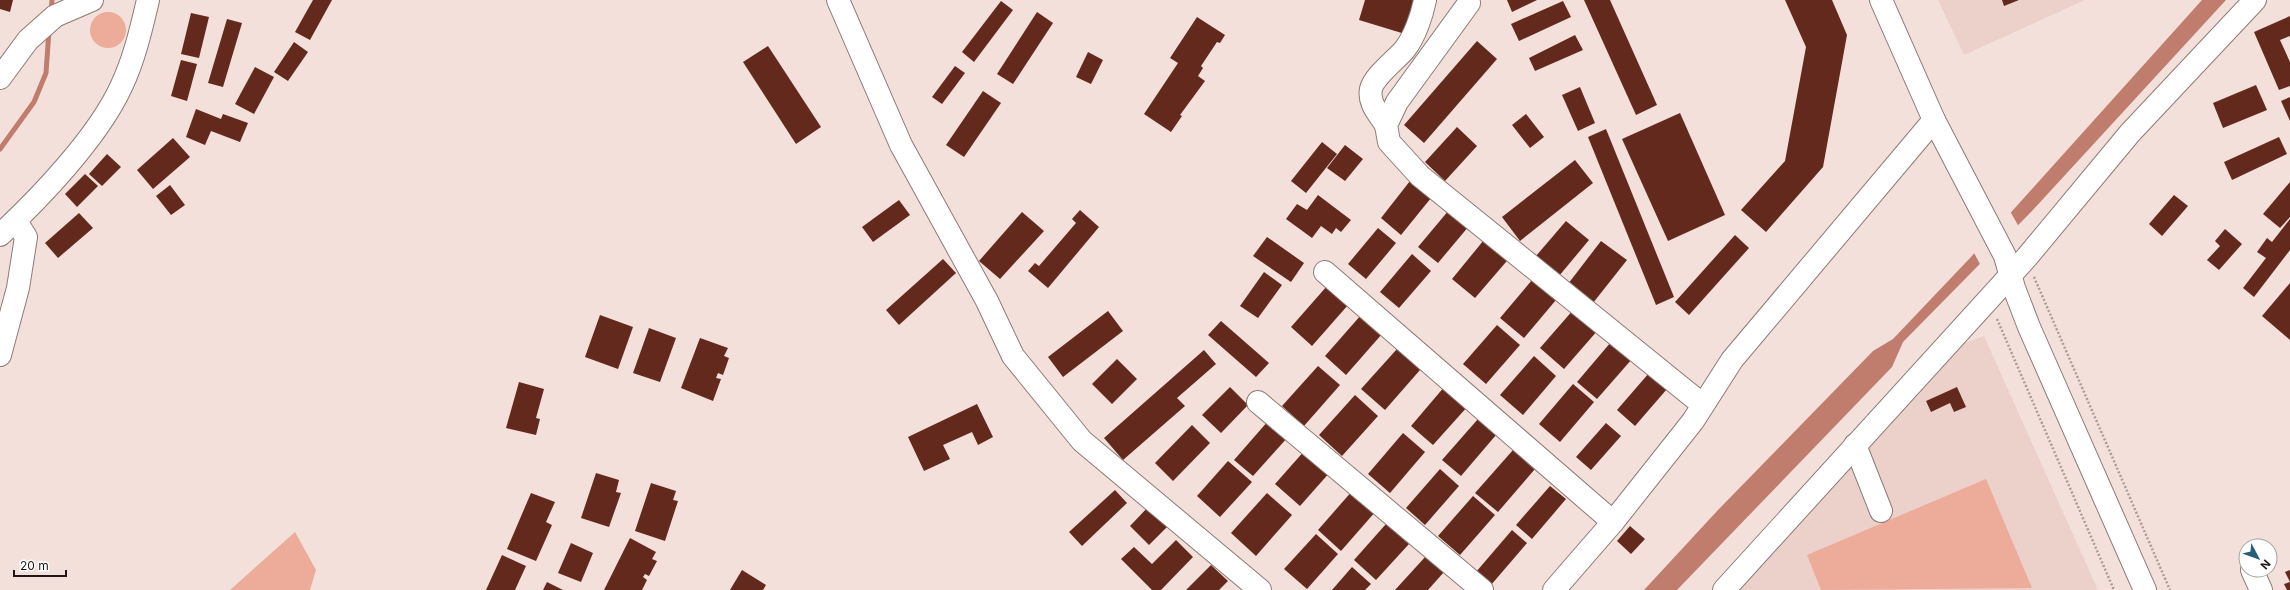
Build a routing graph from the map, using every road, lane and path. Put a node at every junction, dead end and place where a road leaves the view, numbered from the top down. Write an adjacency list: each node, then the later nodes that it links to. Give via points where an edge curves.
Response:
1 (92, 0): 8 (street, via 47,23 28,40)
2 (148, 0): 11 (street, via 135,53 121,88 75,157)
3 (838, 0): 24 (street, via 901,145 987,301 1013,356 1082,441)
4 (1425, 0): 10 (street, via 1422,14 1406,47 1371,88 1372,105)
5 (1881, 0): 9 (street)
6 (2255, 0): 13 (street, via 2130,133)
7 (1469, 3): 10 (street, via 1397,102)
8 (0, 78)
9 (1934, 120): 14 (street); 19 (street, via 1732,360)
10 (1386, 125): 19 (street, via 1389,142 1420,176)
11 (16, 221): 12 (street); 17 (street, via 26,237 18,288)
12 (0, 236)
13 (2027, 257): 14 (street); 30 (path, via 2038,288)
14 (2008, 266): 16 (street); 29 (street, via 2029,327)
15 (1325, 272): 22 (street)
16 (1988, 301): 20 (street); 28 (path)
17 (0, 355)
18 (1258, 402): 25 (street)
19 (1703, 405): 22 (street, via 1693,422)
20 (1854, 445): 21 (street); 27 (street)
21 (1881, 511)
22 (1613, 522): 26 (street)
23 (2256, 578): 31 (street)
24 (1260, 590)
25 (1482, 590)
26 (1554, 590)
27 (1724, 590)
28 (2114, 590)
29 (2145, 590)
30 (2170, 590)
31 (2261, 590)

